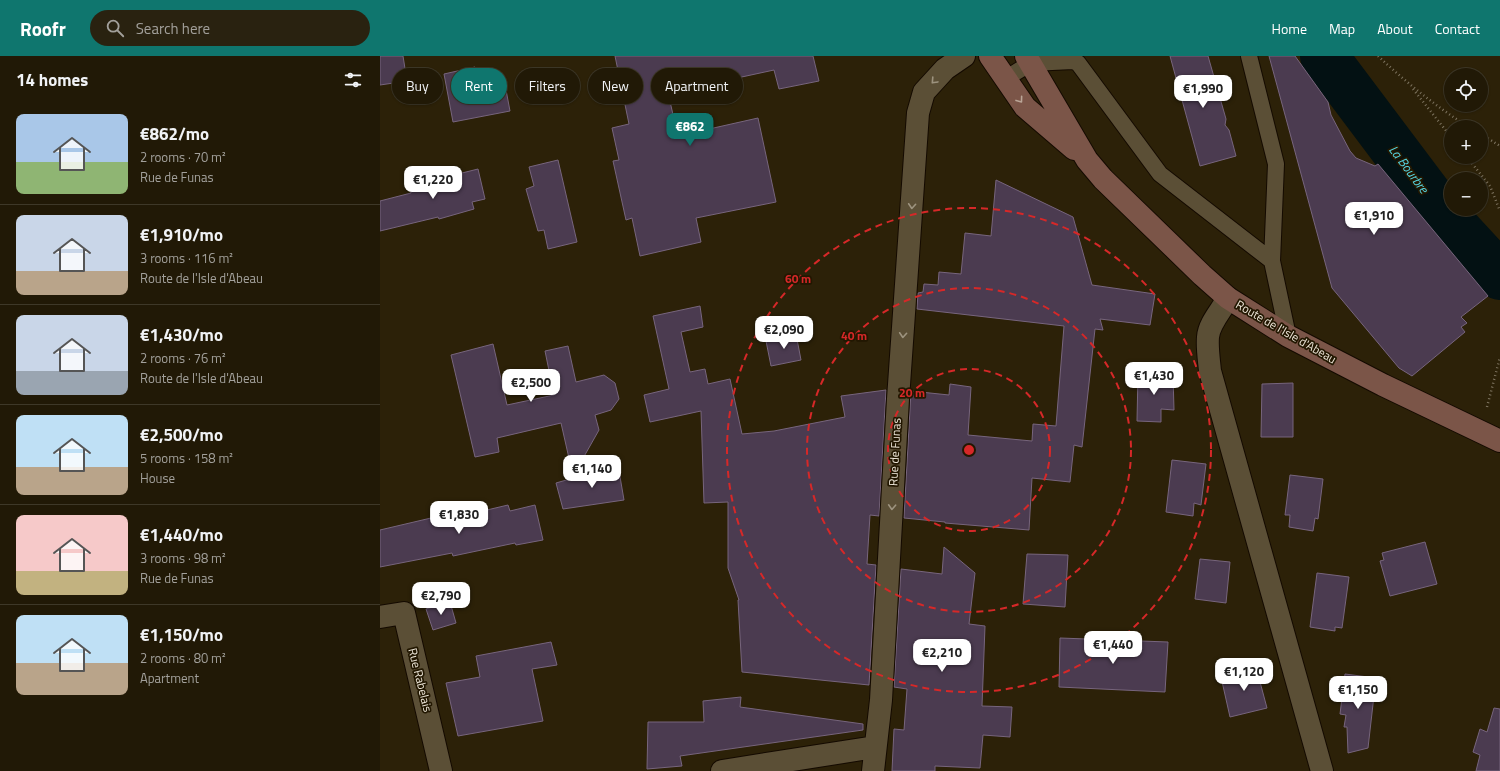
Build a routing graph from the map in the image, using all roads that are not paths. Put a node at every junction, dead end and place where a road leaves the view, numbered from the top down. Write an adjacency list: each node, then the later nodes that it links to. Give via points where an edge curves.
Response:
1 (964, 56): 12 (street, Rue de Funas, one-way to 12, via 945,69 924,92 918,113)
2 (990, 56): 5 (street, Route de l'Isle d'Abeau)
3 (1249, 56): 7 (lane, via 1276,164)
4 (1028, 60): 5 (lane); 6 (street, Route de l'Isle d'Abeau); 7 (lane, via 1078,63 1160,174)
5 (1005, 79): 6 (street, Route de l'Isle d'Abeau, one-way to 6, via 1025,107)
6 (1088, 160): 8 (street, Route de l'Isle d'Abeau, via 1103,179)
7 (1272, 261): 9 (lane)
8 (1228, 298): 9 (street, Route de l'Isle d'Abeau); 16 (street, via 1208,335 1210,371)
9 (1288, 336): 10 (street, Route de l'Isle d'Abeau)
10 (1490, 436)
11 (380, 617): 13 (street, Rue Rabelais, via 404,613)
12 (875, 747): 14 (street); 15 (street, Rue de Funas)
13 (441, 771)
14 (722, 771)
15 (873, 771)
16 (1322, 771)

